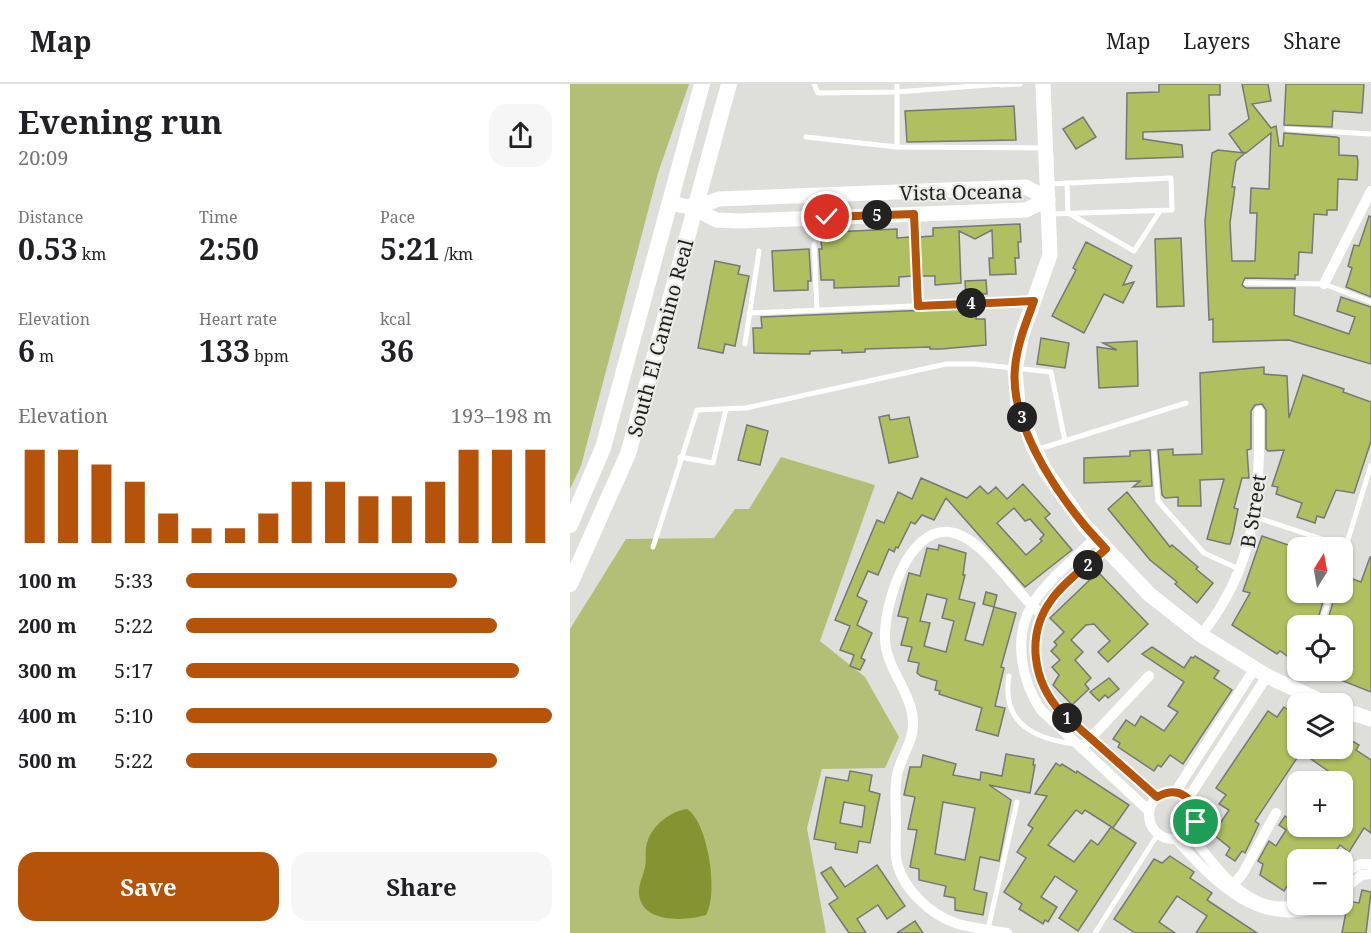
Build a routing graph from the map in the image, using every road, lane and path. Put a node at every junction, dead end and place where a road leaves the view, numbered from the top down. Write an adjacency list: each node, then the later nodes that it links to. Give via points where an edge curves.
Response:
1 (702, 84): 17 (main road, South El Camino Real)
2 (729, 84): 18 (main road, South El Camino Real)
3 (814, 84): 8 (lane, via 818,93)
4 (897, 84): 8 (lane)
5 (1020, 84): 7 (lane)
6 (1043, 84): 13 (street)
7 (1001, 85): 8 (lane)
8 (897, 92): 12 (lane)
9 (1287, 129): 10 (lane)
10 (1371, 134)
11 (806, 137): 12 (lane)
12 (897, 147): 13 (lane)
13 (1046, 148): 16 (street)
14 (1067, 183): 16 (lane); 19 (lane, via 1171,178 1172,210); 20 (lane)
15 (1371, 191): 25 (street)
16 (1048, 199): 18 (street, Vista Oceana, via 1026,187 719,199); 20 (lane); 21 (street, Vista Oceana, via 1026,210); 26 (street, via 1050,255)
17 (670, 203): 18 (street, Vista Oceana); 42 (main road, South El Camino Real, via 603,448)
18 (694, 208): 21 (street, Vista Oceana, via 716,220); 48 (main road, South El Camino Real, via 628,454)
19 (1161, 211): 20 (lane); 20 (lane, via 1134,251)
20 (1068, 213)
21 (914, 214): 28 (lane)
22 (814, 244): 29 (lane)
23 (759, 251): 30 (lane)
24 (1246, 284): 25 (lane)
25 (1324, 284): 27 (lane)
26 (1034, 301): 28 (lane); 32 (street)
27 (1371, 302)
28 (918, 306): 29 (lane)
29 (817, 310): 30 (lane)
30 (749, 313): 31 (lane)
31 (745, 344)
32 (1015, 369): 34 (lane, via 946,364 746,408); 36 (lane, via 1052,372); 37 (street, via 1018,405)
33 (1186, 403): 36 (lane)
34 (726, 409): 39 (lane, via 697,410); 39 (lane, via 713,463)
35 (1259, 411): 41 (street, B Street, via 1260,476)
36 (1065, 441): 37 (lane)
37 (1035, 450): 45 (street, via 1045,470)
38 (1154, 453): 47 (lane, via 1158,501 1204,553)
39 (680, 457): 46 (lane)
40 (1371, 465): 44 (lane)
41 (1255, 517): 43 (lane); 47 (street, B Street, via 1248,551)
42 (570, 525)
43 (1316, 537)
44 (1349, 537)
45 (1101, 544): 49 (street, via 1050,582); 50 (street, via 1052,598); 51 (street, via 1149,594)
46 (653, 547)
47 (1239, 569): 51 (street, B Street, via 1219,613)
48 (570, 584)
49 (1031, 607): 50 (street); 59 (street, via 1022,645 1026,680 1041,710); 78 (street, via 977,545 951,532 922,539 911,551 889,604 885,639 912,707 914,726 896,776 896,858 916,897 937,914 957,924)
50 (1043, 615): 58 (street, via 1035,641 1042,688)
51 (1202, 635): 52 (street)
52 (1261, 672): 55 (street); 60 (street); 62 (street)
53 (1009, 676): 59 (lane, via 1007,699 1021,723 1036,736)
54 (1149, 676): 58 (street)
55 (1304, 693)
56 (1353, 713): 57 (street)
57 (1371, 719)
58 (1090, 739): 59 (street); 61 (street)
59 (1079, 746): 64 (street)
60 (1176, 791): 61 (street); 62 (street)
61 (1157, 797): 64 (street)
62 (1189, 797): 66 (street, via 1196,808 1196,822)
63 (1017, 802): 78 (lane)
64 (1149, 811): 67 (street, via 1150,824)
65 (1276, 813): 73 (street)
66 (1189, 833): 68 (street); 73 (street)
67 (1158, 834): 68 (street); 80 (lane)
68 (1176, 839): 74 (street)
69 (1371, 864): 70 (street)
70 (1353, 868)
71 (1371, 874): 72 (street)
72 (1353, 882)
73 (1234, 885): 74 (street); 75 (street, via 1265,904)
74 (1226, 894): 77 (street, via 1245,911 1274,919)
75 (1287, 905)
76 (1302, 915): 77 (street)
77 (1295, 918)
78 (988, 929): 79 (street)
79 (1007, 933)
80 (1095, 933)

